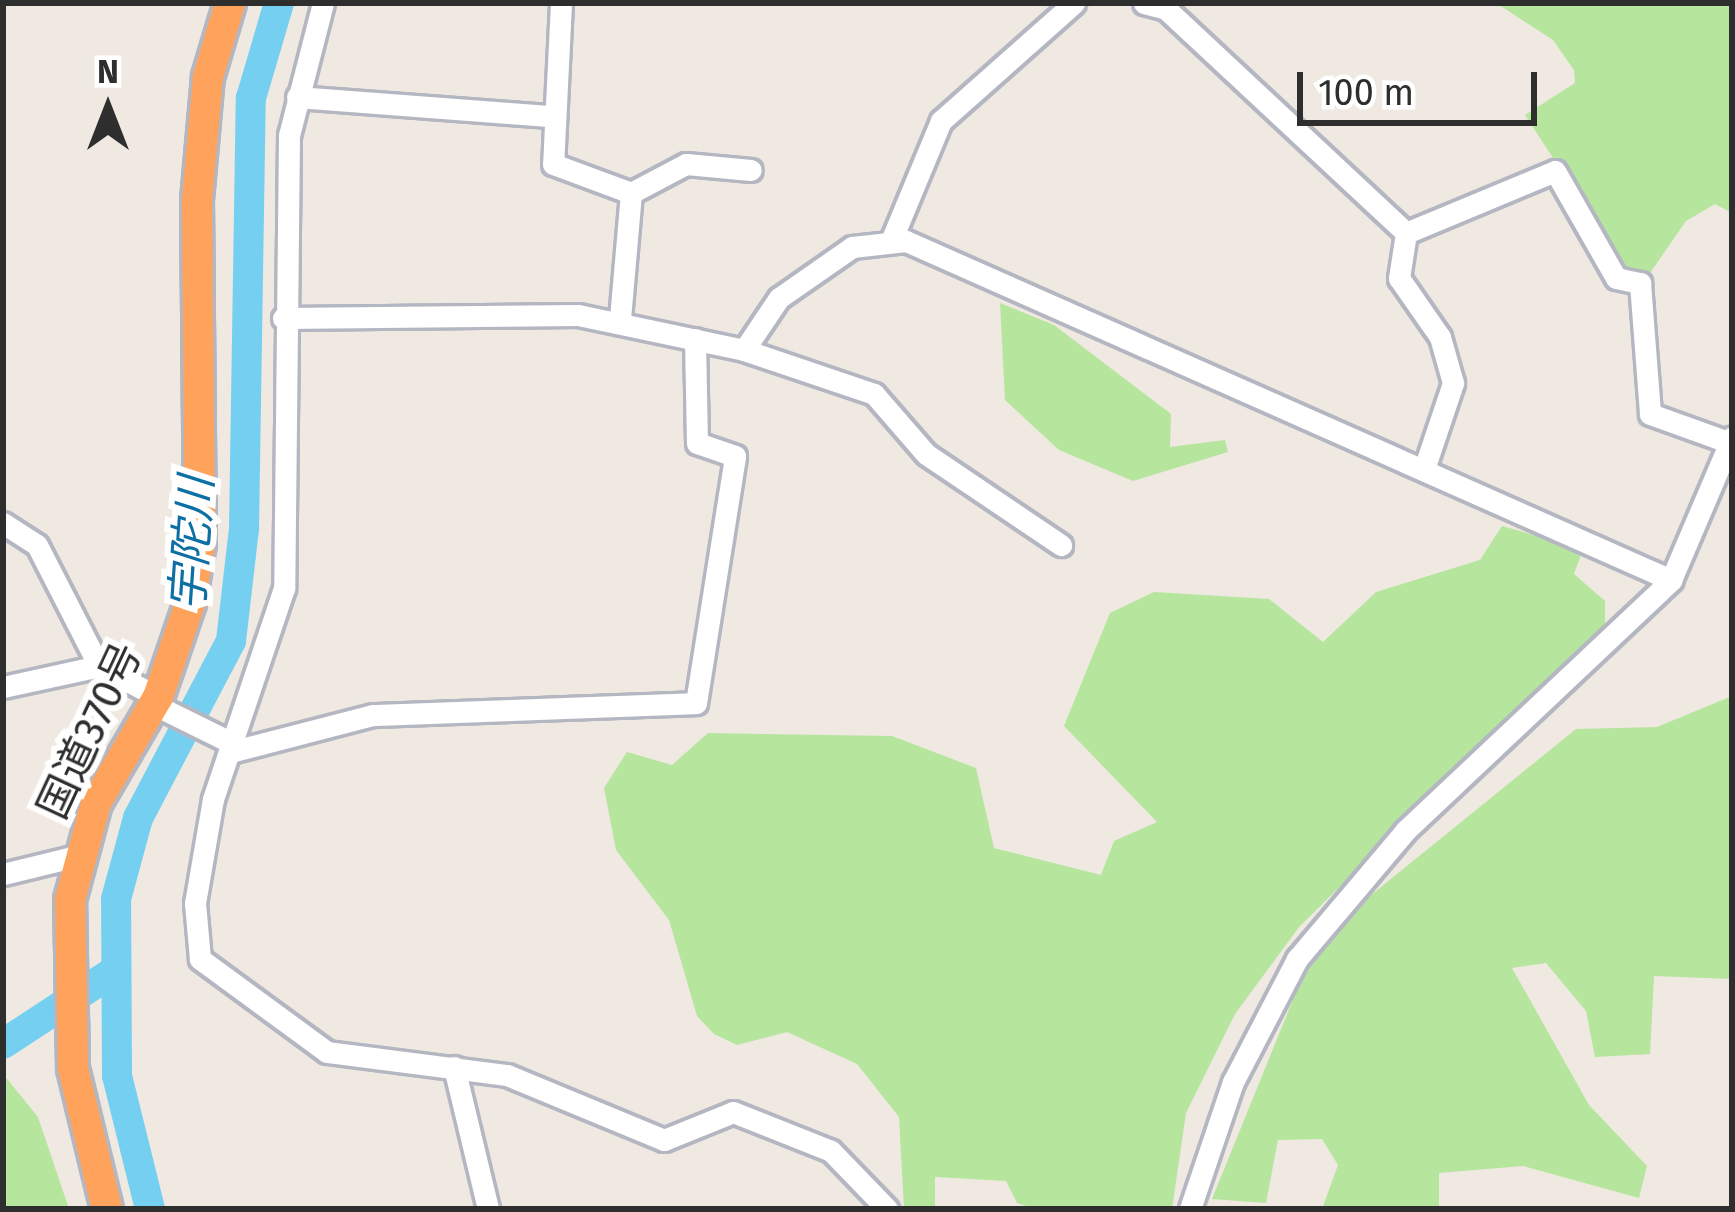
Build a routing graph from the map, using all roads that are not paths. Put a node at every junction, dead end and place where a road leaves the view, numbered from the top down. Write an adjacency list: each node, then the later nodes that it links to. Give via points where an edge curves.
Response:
1 (230, 3): 24 (highway, 国道370号, via 208,77 197,200 200,544)
2 (323, 3): 6 (street)
3 (561, 3): 7 (street)
4 (1073, 3): 11 (street, via 941,121)
5 (1144, 3): 10 (street, via 1166,9)
6 (297, 97): 7 (street); 12 (street)
7 (551, 116): 9 (street, via 553,164)
8 (751, 170): 9 (street, via 686,164)
9 (631, 193): 13 (street)
10 (1406, 233): 16 (street, via 1555,171 1616,278 1640,283 1651,414); 17 (street, via 1400,278 1440,337 1453,383)
11 (891, 241): 15 (street, via 852,247 778,298); 17 (street, via 941,250)
12 (283, 318): 13 (street); 25 (street, via 284,587)
13 (620, 318): 14 (street)
14 (695, 339): 15 (street); 25 (street, via 698,443 735,456 696,703 373,715)
15 (744, 350): 20 (street, via 874,394 926,454)
16 (1731, 440): 18 (street)
17 (1425, 466): 21 (street)
18 (1727, 480): 21 (street)
19 (3, 523): 22 (street, via 37,545)
20 (1061, 544)
21 (1671, 580): 32 (street, via 1354,884 1261,1019)
22 (99, 666): 23 (street); 24 (street)
23 (3, 687)
24 (158, 704): 25 (street); 26 (highway, 国道370号)
25 (228, 744): 28 (street, via 195,903 200,958 327,1052)
26 (77, 856): 27 (street); 29 (highway, 国道370号, via 73,1068)
27 (3, 874)
28 (454, 1067): 30 (street); 31 (street, via 507,1075 664,1140 733,1112 775,1124 831,1151)
29 (107, 1209)
30 (488, 1209)
31 (887, 1209)
32 (1190, 1209)

